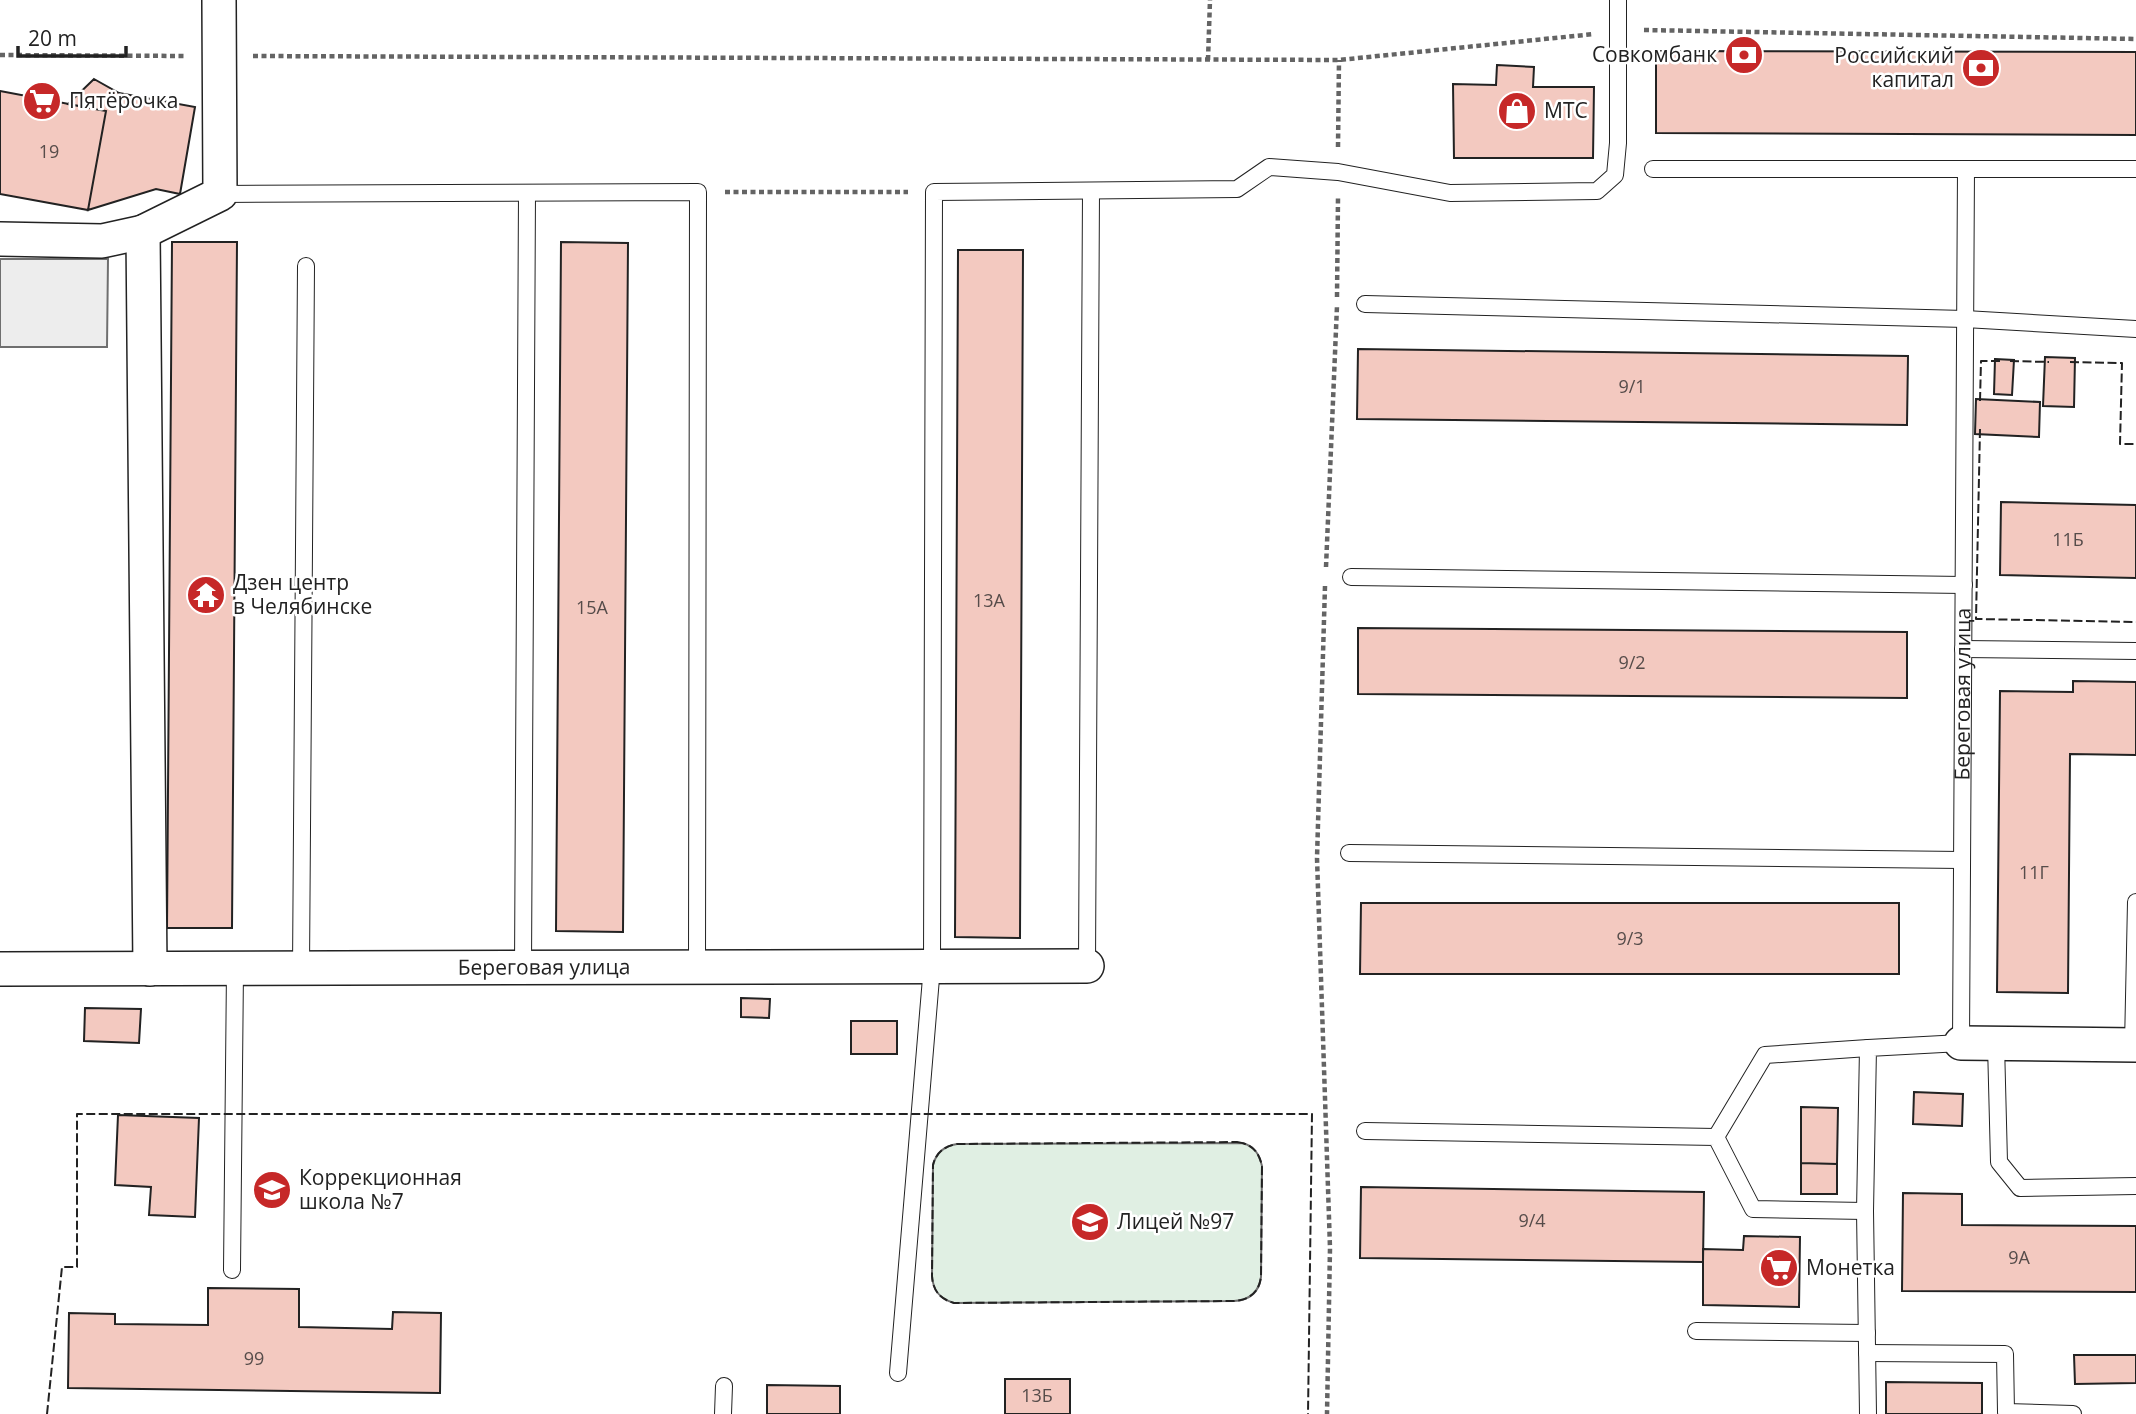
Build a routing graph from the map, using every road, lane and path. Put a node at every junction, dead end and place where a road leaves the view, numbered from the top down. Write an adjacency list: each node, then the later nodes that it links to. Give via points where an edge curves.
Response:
1 (219, 0): 7 (street)
2 (1210, 0): 8 (path)
3 (1618, 0): 4 (lane)
4 (1618, 32): 5 (path); 9 (path); 13 (lane, via 1615,175 1597,191 1450,193)
5 (2136, 39)
6 (0, 55): 7 (path)
7 (219, 56): 8 (path); 18 (street)
8 (1209, 60): 9 (path)
9 (1339, 60): 13 (path)
10 (1653, 169): 11 (lane)
11 (1966, 169): 12 (lane); 23 (lane, Береговая улица)
12 (2136, 169)
13 (1338, 172): 14 (lane, via 1269,167 1237,189); 25 (path)
14 (1091, 191): 16 (lane); 35 (lane)
15 (698, 192): 16 (path); 17 (lane); 36 (lane)
16 (934, 192): 34 (lane)
17 (527, 193): 18 (lane); 37 (lane)
18 (220, 194): 19 (street)
19 (144, 232): 20 (street, via 102,241); 39 (street)
20 (0, 239)
21 (306, 266): 41 (lane)
22 (1365, 304): 23 (lane)
23 (1965, 319): 24 (lane); 28 (lane, Береговая улица)
24 (2136, 329)
25 (1326, 568)
26 (1351, 577): 28 (lane)
27 (1325, 581): 58 (path, via 1317,858 1330,1248)
28 (1964, 585): 29 (lane, Береговая улица)
29 (1963, 649): 30 (lane); 32 (lane, Береговая улица)
30 (2136, 651)
31 (1349, 853): 32 (lane)
32 (1962, 860): 42 (lane, Береговая улица)
33 (2136, 902): 44 (lane)
34 (932, 966): 35 (street, Береговая улица); 36 (street, Береговая улица); 54 (lane)
35 (1087, 966)
36 (697, 967): 37 (street, Береговая улица)
37 (523, 968): 41 (street, Береговая улица)
38 (0, 969): 39 (street, Береговая улица)
39 (150, 969): 40 (street, Береговая улица)
40 (236, 969): 41 (street, Береговая улица); 50 (lane)
41 (301, 969)
42 (1961, 1044): 43 (street); 45 (lane)
43 (1996, 1044): 44 (street); 48 (lane, via 1999,1162 2020,1188)
44 (2134, 1045)
45 (1868, 1048): 47 (lane, via 1765,1055); 49 (lane)
46 (1366, 1131): 47 (lane)
47 (1716, 1138): 49 (lane, via 1753,1209)
48 (2136, 1186)
49 (1865, 1211): 52 (lane)
50 (232, 1270)
51 (1696, 1331): 52 (lane)
52 (1867, 1334): 53 (lane)
53 (1867, 1353): 56 (lane, via 2005,1354); 59 (lane)
54 (898, 1373)
55 (724, 1386): 57 (lane)
56 (2006, 1413): 60 (lane)
57 (723, 1414)
58 (1327, 1414)
59 (1868, 1414)
60 (2073, 1414)

